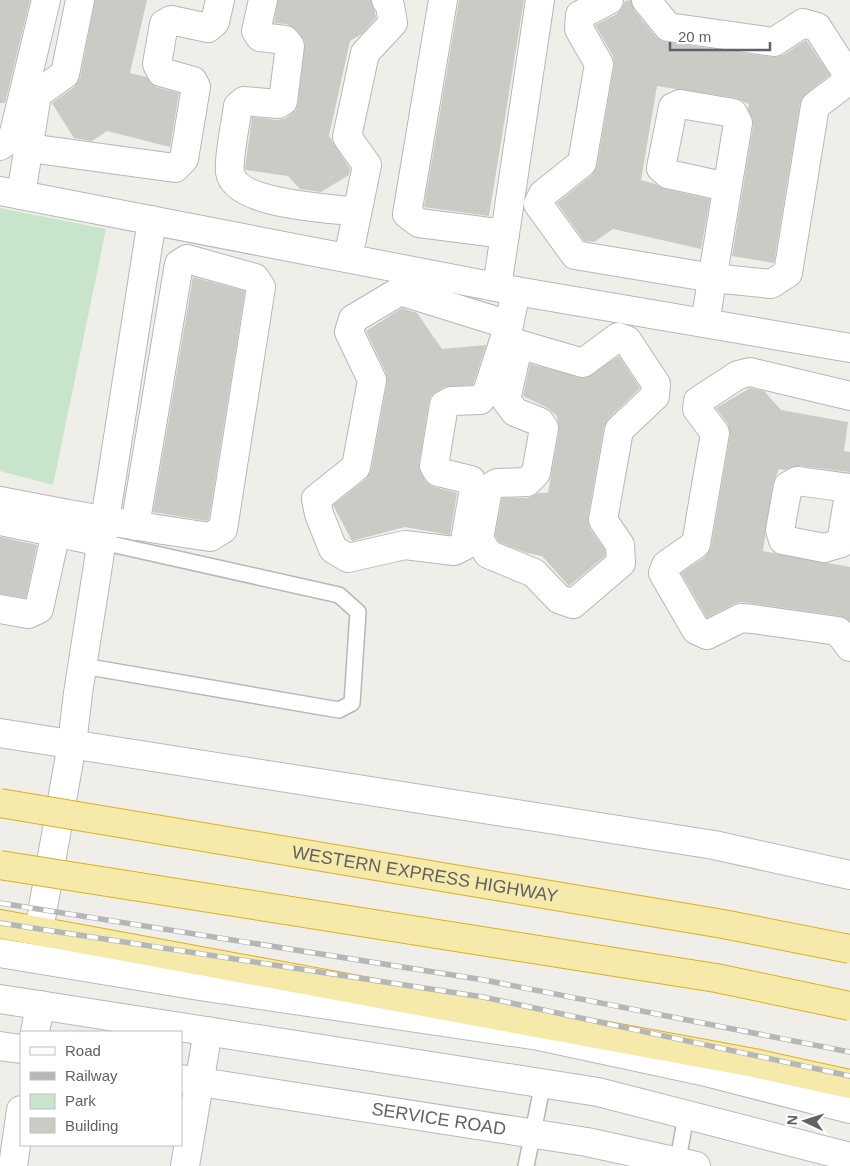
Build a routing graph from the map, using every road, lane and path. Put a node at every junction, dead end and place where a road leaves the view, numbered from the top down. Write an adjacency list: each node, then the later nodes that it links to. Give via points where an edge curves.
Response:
1 (46, 0): 10 (street, via 13,137)
2 (80, 0): 11 (street, via 66,74 37,94)
3 (220, 0): 11 (street, via 215,22 208,28 171,20 164,24 156,64 161,72 193,81 196,87 184,159 175,168)
4 (262, 0): 14 (street, via 256,31 260,37 285,40 290,46 283,101 278,104 244,101 238,106 230,173 238,186 265,200)
5 (386, 0): 14 (street, via 393,23 365,53 347,136 367,165)
6 (443, 0): 16 (street, via 407,214 419,223)
7 (540, 0): 16 (street)
8 (609, 0): 18 (street, via 580,15 579,29 599,64 582,163 543,194 538,204 575,255)
9 (646, 0): 18 (street, via 668,27 774,42 803,24 817,27 846,72 844,84 814,106 788,273 771,284)
10 (0, 146)
11 (29, 148): 13 (street)
12 (727, 187): 18 (street)
13 (10, 193): 15 (street)
14 (357, 212): 17 (street)
15 (152, 220): 17 (street); 28 (street)
16 (505, 234): 19 (street)
17 (348, 258): 19 (street)
18 (713, 278): 20 (street)
19 (514, 290): 20 (street); 21 (street)
20 (705, 323): 22 (street)
21 (514, 334): 21 (street, via 506,400 515,412 540,422 544,428 536,473 527,482 496,483 488,489 479,539 488,554 534,573 559,599 573,604 621,562 620,544 603,520 619,430 654,396 656,384 627,340 618,337 582,363); 21 (street, via 487,392 480,400 451,401 444,405 434,466 438,472 471,480 474,489 464,546 454,551 405,545 348,558 333,549 316,499 356,466 372,380 349,332 353,319 400,292)
22 (850, 348)
23 (850, 396): 30 (street, via 750,372 738,375 698,401 697,409 715,433 696,544 666,565 663,573 696,630 707,635 740,618 753,619 838,631)
24 (0, 501): 28 (street)
25 (0, 521): 27 (street)
26 (135, 526): 26 (street, via 210,538 223,529 261,286 255,278 187,259 179,264); 28 (street)
27 (56, 532): 28 (street); 29 (street, via 38,609 28,614)
28 (104, 532): 31 (street); 31 (lane, via 339,596 358,612 352,703 339,710)
29 (0, 609)
30 (850, 647)
31 (83, 666): 33 (street)
32 (0, 733): 33 (street)
33 (72, 744): 36 (street, via 714,845); 38 (street)
34 (0, 803): 39 (highway, WESTERN EXPRESS HIGHWAY, bridge, via 723,924)
35 (0, 865): 43 (highway, bridge, via 706,976)
36 (850, 875)
37 (0, 924): 38 (highway)
38 (39, 930): 49 (highway, via 754,1063)
39 (850, 950)
40 (0, 953): 51 (street, via 539,1036 702,1071)
41 (0, 999): 42 (street)
42 (40, 1005): 44 (street); 45 (street)
43 (850, 1006)
44 (35, 1031)
45 (208, 1031): 48 (street); 50 (street)
46 (0, 1046): 47 (street)
47 (20, 1049)
48 (543, 1083): 52 (street, via 598,1092); 54 (lane)
49 (850, 1084)
50 (190, 1088): 54 (street, SERVICE ROAD); 58 (street)
51 (850, 1109)
52 (686, 1115): 55 (street); 56 (lane)
53 (20, 1117): 57 (street)
54 (532, 1134): 56 (street, SERVICE ROAD, via 587,1142); 59 (lane)
55 (850, 1157)
56 (684, 1165)
57 (13, 1166)
58 (185, 1166)
59 (526, 1166)

